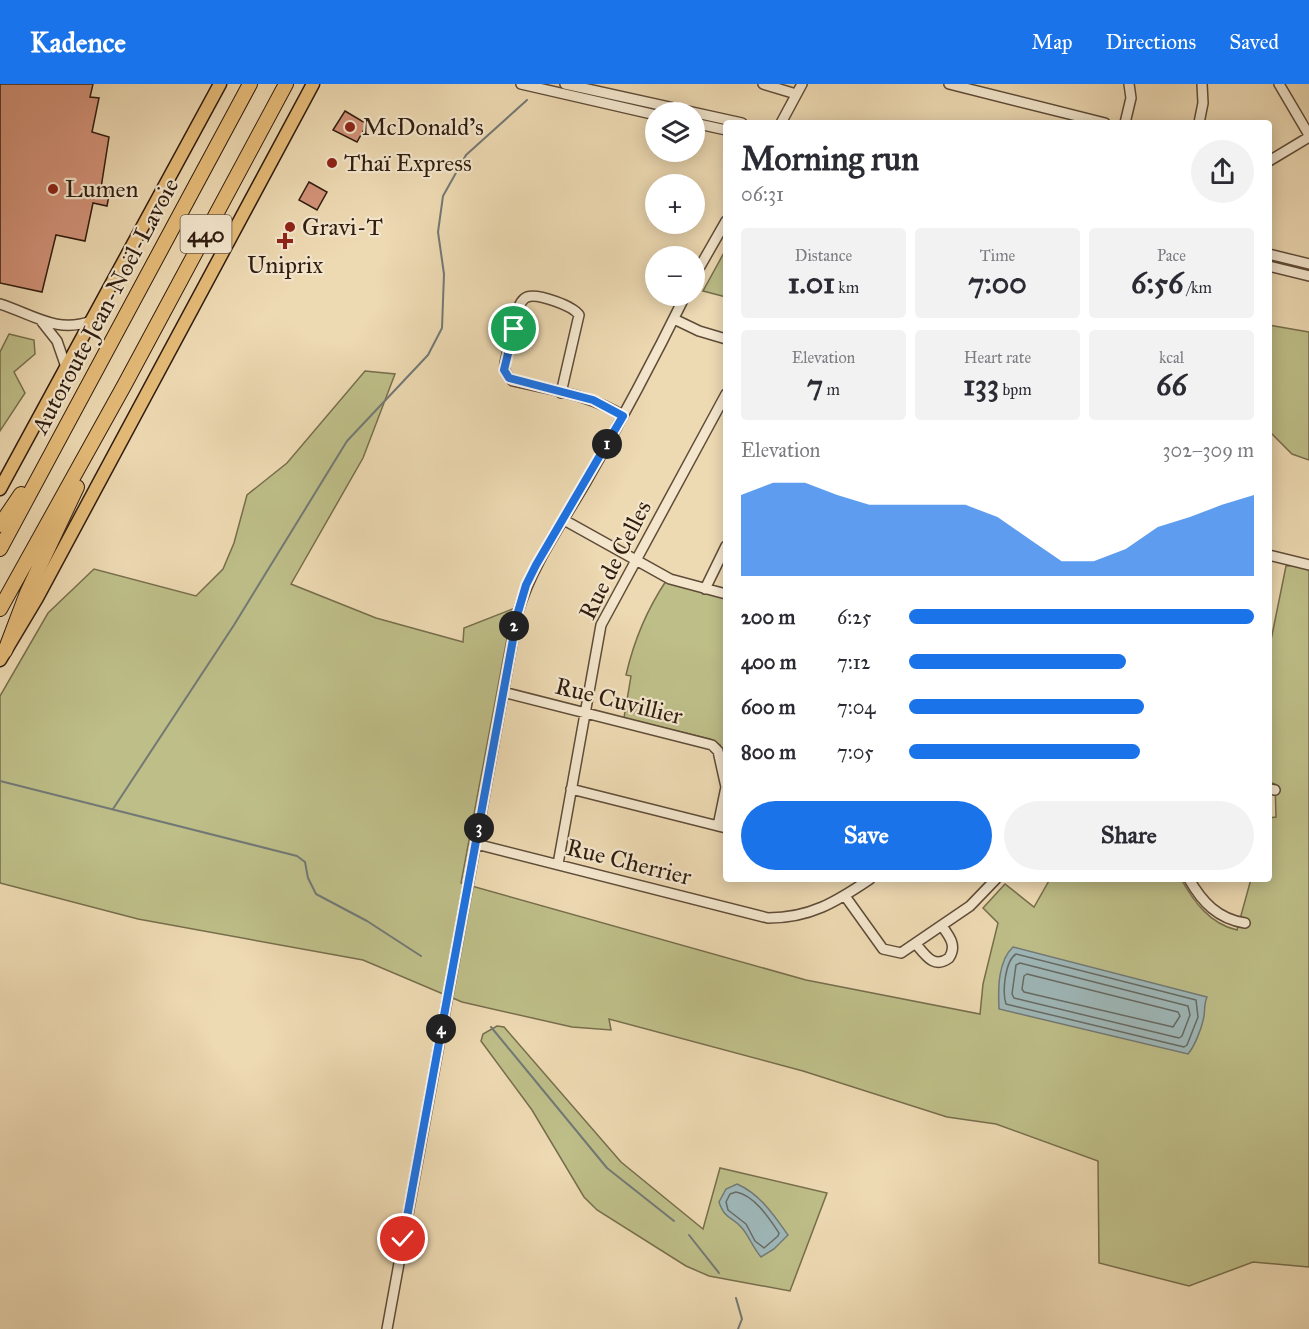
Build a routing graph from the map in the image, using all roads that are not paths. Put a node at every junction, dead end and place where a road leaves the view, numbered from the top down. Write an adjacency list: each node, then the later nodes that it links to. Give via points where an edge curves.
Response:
1 (220, 84): 35 (main road)
2 (250, 84): 43 (highway, Autoroute Jean-Noël-Lavoie / 440)
3 (286, 84): 39 (highway, 440)
4 (314, 84): 55 (main road, via 37,598)
5 (521, 84): 16 (street)
6 (565, 84): 17 (street)
7 (763, 84): 14 (street)
8 (802, 84): 14 (street)
9 (949, 84): 15 (street)
10 (998, 84): 15 (street)
11 (1129, 84): 20 (street, via 1131,98)
12 (1202, 84): 21 (street)
13 (1279, 84): 24 (street)
14 (796, 94): 18 (street)
15 (995, 95): 19 (street)
16 (645, 112)
17 (728, 120)
18 (783, 120)
19 (1093, 120)
20 (1126, 120)
21 (1200, 120)
22 (705, 125): 23 (street)
23 (723, 129)
24 (1309, 136): 25 (street)
25 (1272, 159)
26 (723, 226): 28 (street)
27 (1272, 255): 29 (street)
28 (705, 258)
29 (1309, 264)
30 (1272, 267): 31 (street)
31 (1309, 276)
32 (0, 304): 36 (street)
33 (680, 306): 34 (street)
34 (674, 319): 37 (street); 42 (street)
35 (91, 321): 36 (street, via 68,327); 38 (main road)
36 (42, 322): 38 (street, via 57,341)
37 (723, 338)
38 (66, 367): 44 (main road)
39 (125, 384): 54 (highway, 440); 55 (highway)
40 (561, 393): 40 (street, via 513,381 504,370 518,309 527,297 569,306 579,315); 42 (street, via 600,403)
41 (723, 399): 50 (street, Rue de Celles)
42 (623, 416): 45 (street)
43 (63, 433): 46 (highway); 47 (highway, Autoroute Jean-Noël-Lavoie / 440)
44 (0, 489)
45 (564, 520): 50 (street); 56 (street, via 526,585)
46 (0, 525)
47 (0, 549)
48 (723, 552): 52 (street)
49 (1272, 556): 51 (street)
50 (635, 559): 52 (street, via 670,579); 57 (street, Rue de Celles, via 601,625)
51 (1309, 565)
52 (705, 589): 53 (street)
53 (723, 593)
54 (0, 609)
55 (2, 655)
56 (503, 692): 57 (street, Rue Cuvillier); 61 (street)
57 (584, 713): 58 (street, Rue Cuvillier, via 716,747); 59 (street, Rue de Celles)
58 (723, 775)
59 (571, 789): 60 (street); 62 (street, Rue de Celles)
60 (722, 827)
61 (476, 844): 62 (street, Rue Cherrier); 70 (street)
62 (558, 864): 66 (street, Rue Cherrier, via 768,918 813,912)
63 (866, 882): 66 (street, Rue Cherrier)
64 (993, 882): 68 (street)
65 (1191, 882): 67 (street, via 1208,906 1228,921)
66 (845, 896): 69 (street, via 883,949 901,953)
67 (1245, 923)
68 (942, 926): 69 (street); 69 (street, via 954,948 944,962 930,960)
69 (916, 944)
70 (387, 1329)

